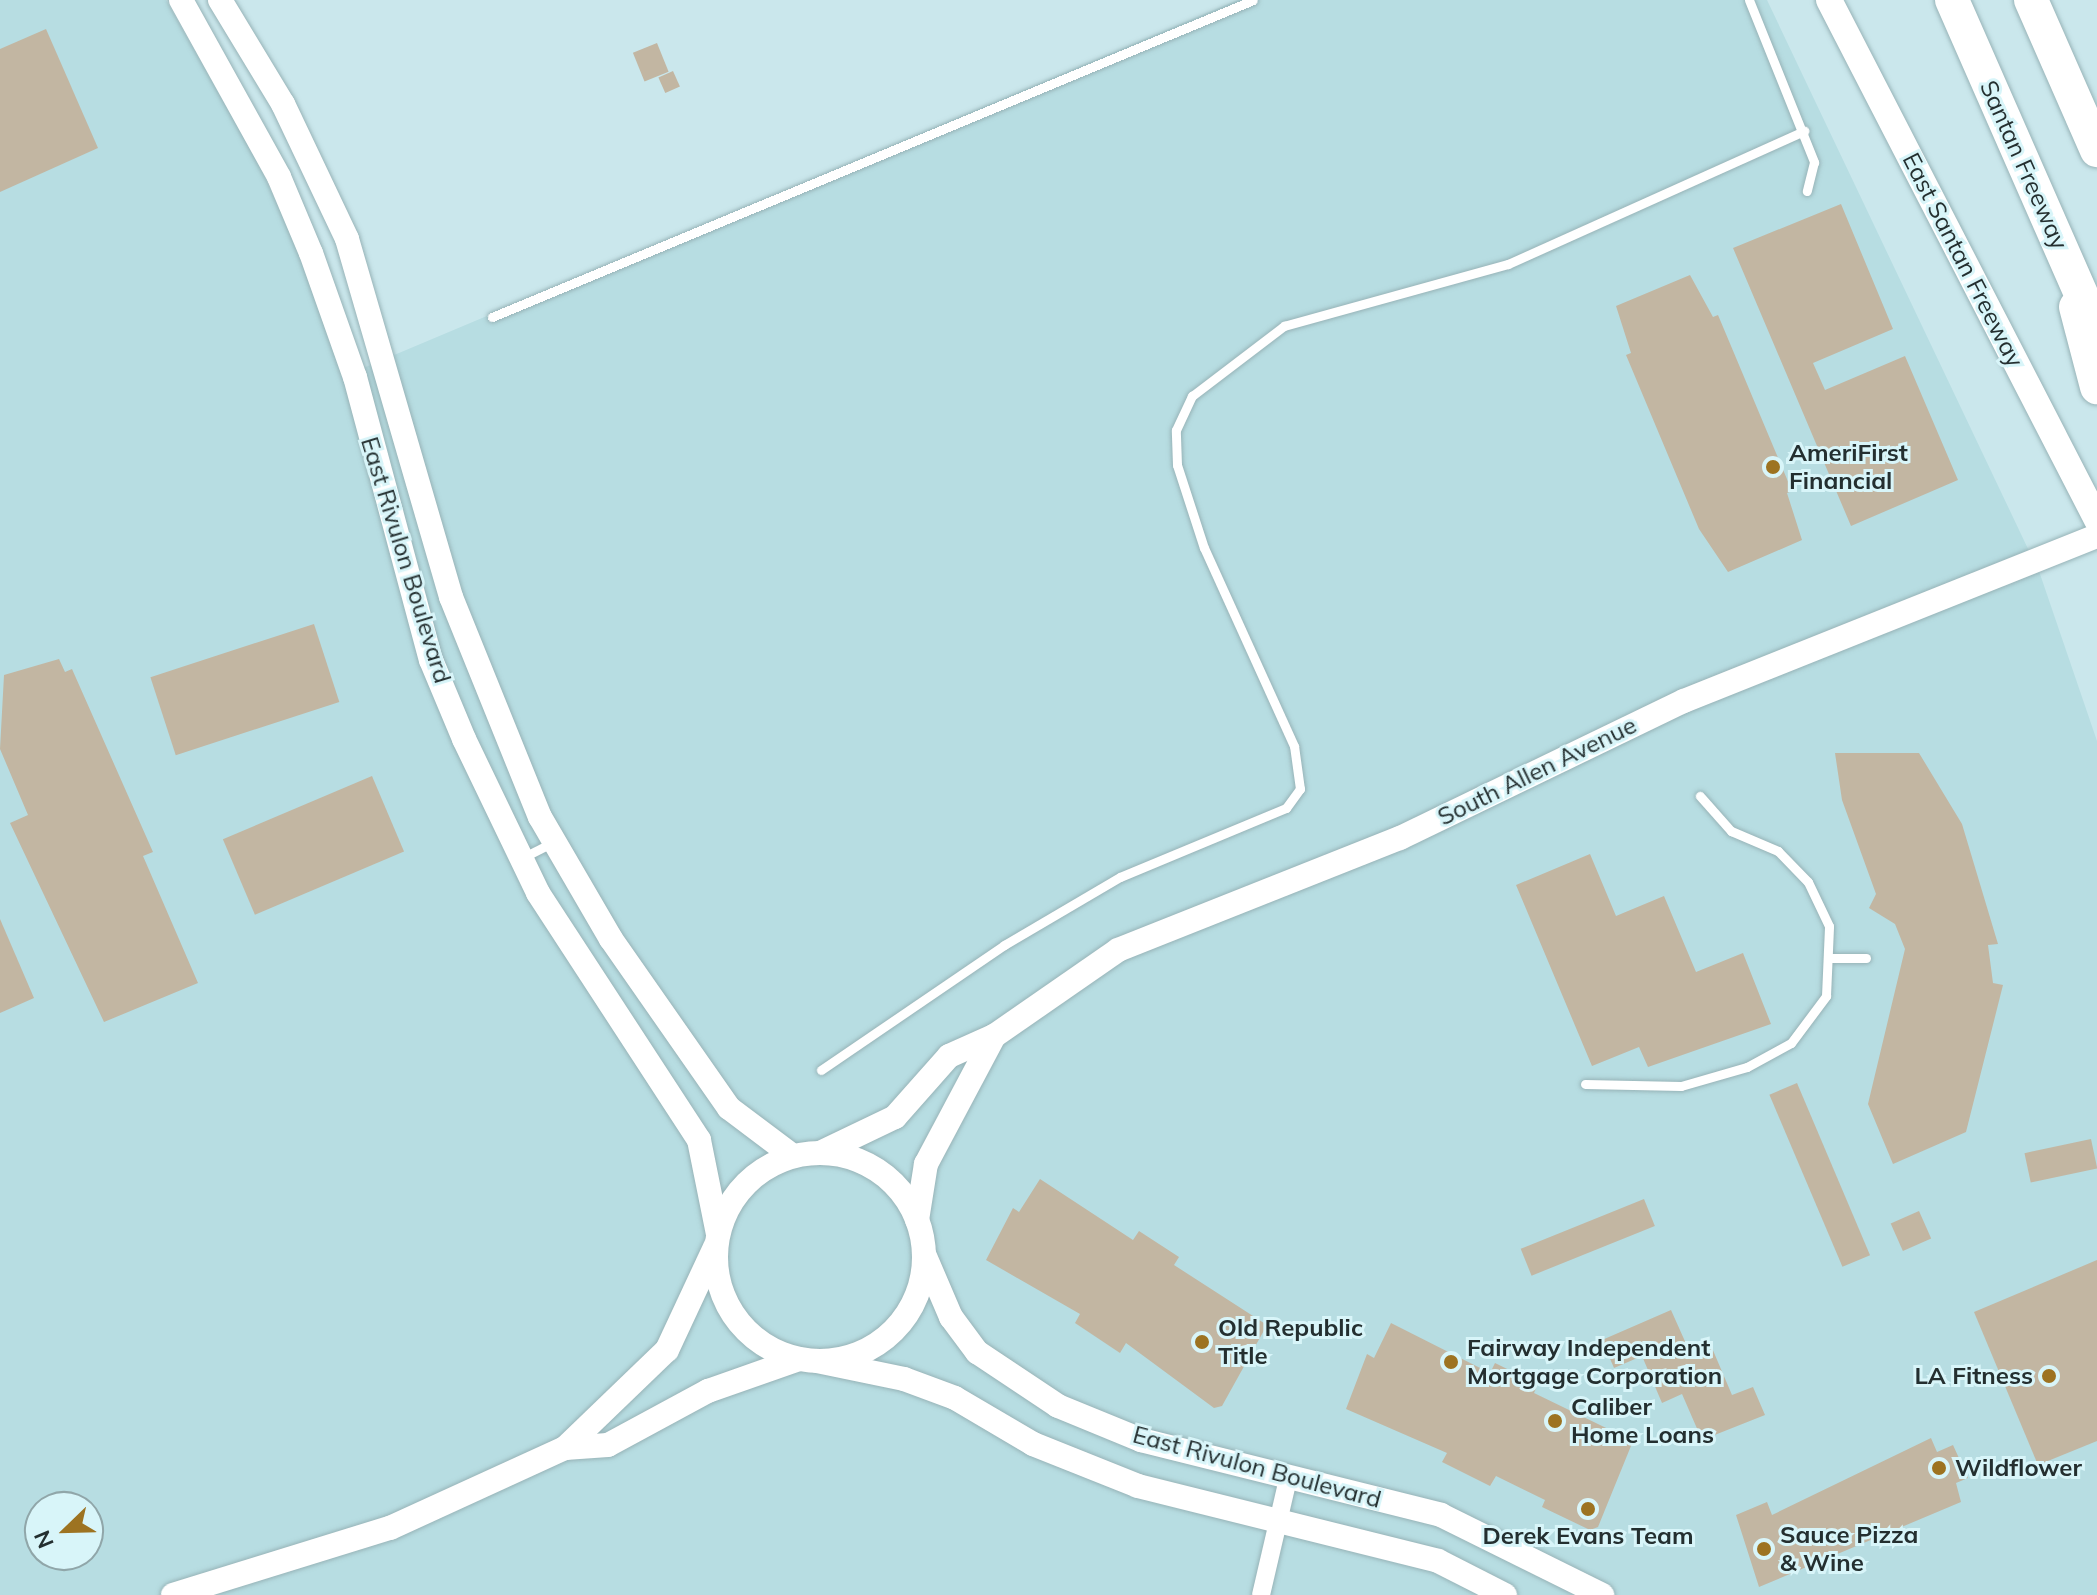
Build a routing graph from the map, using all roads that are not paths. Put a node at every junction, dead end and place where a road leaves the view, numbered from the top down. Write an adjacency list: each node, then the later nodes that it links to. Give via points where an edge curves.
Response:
1 (181, 0): 15 (street, East Rivulon Boulevard, via 279,177)
2 (220, 0): 14 (street, East Rivulon Boulevard, via 321,176)
3 (1253, 0): 12 (lane)
4 (1749, 0): 8 (lane)
5 (1829, 0): 17 (main road, East Santan Freeway)
6 (1952, 0): 11 (highway, Santan Freeway)
7 (2031, 0): 9 (highway)
8 (1804, 131): 10 (lane, via 1814,162); 25 (lane, via 1508,264 1284,326 1192,396 1176,430 1177,465 1204,548 1294,746 1300,789 1286,808 1120,877 1004,945)
9 (2097, 150)
10 (1807, 191)
11 (2061, 248): 13 (highway, Santan Freeway); 16 (highway)
12 (492, 317)
13 (2097, 330)
14 (389, 368): 15 (lane); 20 (street, East Rivulon Boulevard, via 464,635)
15 (355, 377): 21 (street, East Rivulon Boulevard, via 431,660)
16 (2097, 387)
17 (2097, 520)
18 (2097, 536): 24 (street, South Allen Avenue, via 1684,701 1324,870 1175,923 1058,985)
19 (1700, 796): 22 (lane, via 1731,831 1778,851 1808,882 1829,926)
20 (553, 842): 21 (lane); 28 (street, East Rivulon Boulevard, via 729,1108)
21 (521, 859): 30 (street, East Rivulon Boulevard, via 699,1140)
22 (1828, 958): 23 (lane); 26 (lane, via 1826,996 1776,1053 1681,1086)
23 (1866, 958)
24 (994, 1036): 27 (street, South Allen Avenue, via 949,1056 895,1117); 29 (street, South Allen Avenue, via 926,1164)
25 (821, 1070)
26 (1585, 1084)
27 (822, 1152): 28 (street); 29 (street, via 880,1172)
28 (793, 1156): 30 (street, via 744,1185)
29 (917, 1220): 31 (street)
30 (717, 1239): 32 (street, via 725,1300 743,1327); 33 (street, via 667,1350)
31 (924, 1254): 32 (street, via 910,1308 881,1342); 34 (street, East Rivulon Boulevard, via 951,1317 977,1352 1058,1406 1141,1440)
32 (808, 1360): 33 (street, via 708,1391 608,1445); 35 (street, East Rivulon Boulevard, via 904,1379 955,1398 1033,1444 1138,1486)
33 (565, 1448): 36 (street, via 390,1528)
34 (1289, 1475): 35 (street); 39 (street, East Rivulon Boulevard, via 1441,1515)
35 (1281, 1523): 37 (street); 38 (street, East Rivulon Boulevard, via 1438,1561)
36 (173, 1595)
37 (1261, 1595)
38 (1505, 1595)
39 (1602, 1595)

